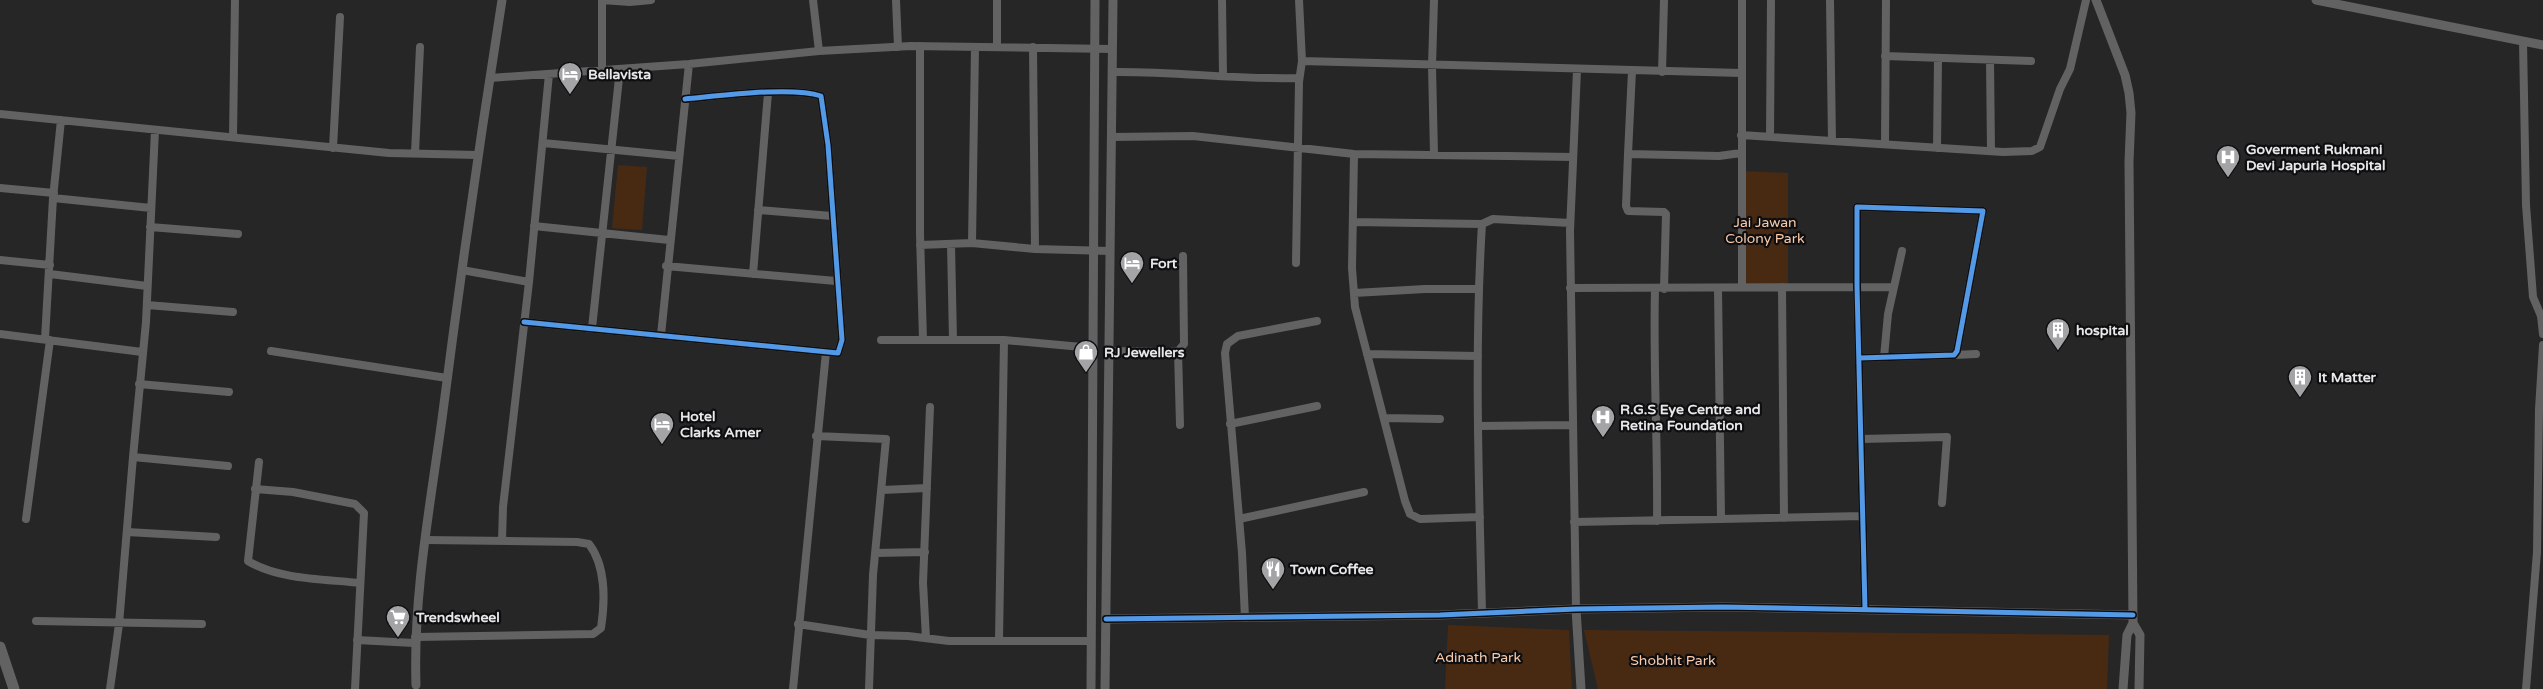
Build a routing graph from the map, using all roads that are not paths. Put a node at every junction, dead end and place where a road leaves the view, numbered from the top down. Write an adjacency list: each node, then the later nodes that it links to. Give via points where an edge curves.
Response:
1 (235, 0): 59 (street)
2 (502, 0): 49 (street)
3 (602, 0): 4 (street); 41 (street)
4 (651, 0)
5 (813, 0): 32 (street)
6 (896, 0): 26 (street)
7 (996, 0): 28 (street)
8 (1094, 0): 30 (street)
9 (1113, 0): 31 (street)
10 (1222, 0): 48 (street)
11 (1299, 0): 36 (street)
12 (1434, 0): 39 (street)
13 (1664, 0): 45 (street)
14 (1742, 0): 46 (street)
15 (1771, 0): 58 (street)
16 (1830, 0): 60 (street)
17 (1886, 0): 33 (street)
18 (2086, 0): 67 (street, via 2070,69 2040,147 2032,151)
19 (2096, 0): 183 (street, via 2125,75 2131,113)
20 (2316, 0): 22 (street)
21 (340, 17): 63 (street)
22 (2523, 41): 23 (street); 122 (street, via 2526,205 2533,297 2541,316)
23 (2543, 45)
24 (920, 46): 26 (street); 27 (street); 91 (street)
25 (420, 47): 68 (street)
26 (898, 47): 32 (street)
27 (975, 47): 28 (street); 89 (street)
28 (997, 47): 29 (street)
29 (1033, 47): 30 (street); 92 (street)
30 (1094, 48): 31 (street); 93 (street)
31 (1112, 49): 44 (street)
32 (819, 50): 38 (street)
33 (1885, 56): 34 (street); 62 (street)
34 (1938, 59): 35 (street); 64 (street)
35 (1990, 60): 37 (street); 67 (street)
36 (1302, 61): 39 (street); 50 (street)
37 (2031, 61)
38 (689, 64): 40 (street); 52 (street)
39 (1432, 66): 42 (street); 71 (street)
40 (620, 69): 41 (street); 65 (street)
41 (602, 70): 47 (street)
42 (1577, 70): 43 (street); 75 (street)
43 (1632, 71): 45 (street); 72 (street)
44 (1112, 72): 48 (street); 57 (street)
45 (1662, 72): 46 (street)
46 (1741, 73): 56 (street)
47 (549, 74): 49 (street); 61 (street)
48 (1223, 76): 50 (street)
49 (490, 78): 73 (street)
50 (1299, 78): 66 (street)
51 (768, 94): 52 (street); 79 (street); 80 (street, via 811,92 821,96)
52 (685, 99): 74 (street)
53 (0, 114): 54 (street)
54 (61, 120): 55 (street); 77 (street)
55 (155, 130): 59 (street); 78 (street)
56 (1741, 135): 58 (street); 69 (street)
57 (1111, 137): 66 (street, via 1193,136); 94 (street)
58 (1770, 137): 60 (street)
59 (233, 138): 63 (street)
60 (1832, 140): 62 (street)
61 (543, 143): 65 (street); 84 (street)
62 (1885, 144): 64 (street)
63 (333, 148): 68 (street)
64 (1938, 148): 67 (street)
65 (612, 149): 74 (street); 87 (street)
66 (1297, 149): 70 (street); 98 (street)
67 (1991, 151)
68 (415, 153): 73 (street)
69 (1741, 153): 72 (street, via 1719,156); 109 (street)
70 (1354, 154): 71 (street); 81 (street)
71 (1434, 154): 75 (street)
72 (1628, 154): 114 (street, via 1628,211 1666,214)
73 (478, 155): 101 (street)
74 (679, 156): 88 (street)
75 (1573, 157): 82 (street)
76 (0, 188): 77 (street)
77 (53, 196): 78 (street); 99 (street)
78 (151, 208): 85 (street)
79 (758, 210): 80 (street); 103 (street)
80 (832, 216): 104 (street)
81 (1353, 222): 83 (street); 115 (street)
82 (1570, 223): 83 (street, via 1493,219); 111 (street)
83 (1482, 224): 113 (street)
84 (534, 226): 87 (street); 105 (street)
85 (150, 227): 86 (street); 106 (street)
86 (238, 234)
87 (603, 234): 88 (street); 120 (street)
88 (669, 240): 100 (street)
89 (972, 243): 90 (street); 92 (street)
90 (951, 244): 91 (street); 127 (street)
91 (920, 245): 126 (street)
92 (1035, 249): 93 (street)
93 (1094, 250): 94 (street); 130 (street)
94 (1110, 250): 132 (street)
95 (1902, 251): 108 (street)
96 (1183, 256): 133 (street, via 1185,326 1184,344)
97 (0, 260): 99 (street)
98 (1296, 263)
99 (50, 265): 102 (street)
100 (666, 266): 103 (street); 123 (street)
101 (462, 270): 105 (street); 142 (street)
102 (50, 274): 106 (street); 124 (street)
103 (753, 274): 104 (street)
104 (836, 281): 135 (street, via 842,340 838,353)
105 (529, 282): 119 (street)
106 (148, 286): 116 (street)
107 (1857, 286): 108 (street); 110 (street); 138 (street, via 1857,207 1982,211); 140 (street)
108 (1893, 286): 141 (street)
109 (1742, 287): 110 (street); 112 (street)
110 (1782, 287): 166 (street)
111 (1570, 288): 114 (street); 151 (street)
112 (1718, 288): 114 (street); 165 (street)
113 (1478, 289): 115 (street); 139 (street)
114 (1659, 290): 169 (street, via 1654,355)
115 (1354, 293): 136 (street)
116 (146, 305): 117 (street); 134 (street)
117 (233, 312)
118 (1317, 321): 149 (street, via 1238,336 1227,344)
119 (524, 322): 120 (street); 174 (street)
120 (592, 328): 123 (street)
121 (0, 334): 124 (street)
122 (2543, 334)
123 (661, 335): 135 (street)
124 (47, 339): 134 (street); 167 (street)
125 (881, 340): 126 (street)
126 (923, 340): 127 (street)
127 (953, 340): 128 (street)
128 (1004, 340): 130 (street); 192 (street)
129 (2543, 345): 206 (street, via 2537,552)
130 (1093, 348): 193 (street)
131 (271, 351): 142 (street)
132 (1109, 351): 133 (street); 182 (street)
133 (1178, 351): 150 (street)
134 (142, 352): 143 (street)
135 (826, 352): 153 (street)
136 (1368, 354): 139 (street); 147 (street)
137 (1976, 354): 138 (street)
138 (1954, 355): 141 (street)
139 (1478, 356): 152 (street)
140 (1859, 358): 141 (street); 154 (street)
141 (1884, 358)
142 (447, 378): 173 (street)
143 (139, 384): 144 (street); 155 (street)
144 (229, 392)
145 (1317, 406): 149 (street)
146 (930, 407): 158 (street)
147 (1384, 418): 148 (street); 164 (street, via 1410,514 1420,519)
148 (1440, 419)
149 (1230, 424): 168 (street)
150 (1180, 425)
151 (1572, 425): 152 (street); 170 (street)
152 (1479, 426): 164 (street)
153 (816, 436): 160 (street, via 886,440); 187 (street)
154 (1861, 439): 162 (street, via 1947,437); 163 (street)
155 (134, 457): 157 (street); 171 (street)
156 (258, 462): 159 (street)
157 (228, 466)
158 (927, 488): 160 (street); 175 (street)
159 (255, 489): 177 (street, via 293,492 355,504 364,513); 177 (street, via 248,561 281,573)
160 (882, 490): 176 (street)
161 (1364, 492): 168 (street)
162 (1942, 503)
163 (1863, 516): 166 (street); 179 (street)
164 (1480, 517): 180 (street)
165 (1721, 518): 166 (street); 169 (street)
166 (1784, 518)
167 (26, 519)
168 (1239, 519): 181 (street)
169 (1657, 520): 170 (street)
170 (1574, 522): 178 (street)
171 (127, 532): 172 (street); 185 (street)
172 (216, 537)
173 (425, 540): 174 (street); 191 (street)
174 (502, 541): 191 (street, via 589,544 597,554 600,568 601,628 593,634)
175 (925, 552): 176 (street); 189 (street)
176 (876, 553): 188 (street)
177 (360, 583): 190 (street)
178 (1576, 608): 179 (street); 180 (street); 203 (street)
179 (1865, 609): 183 (street)
180 (1482, 612): 181 (street)
181 (1245, 618): 182 (street)
182 (1106, 619): 202 (street)
183 (2133, 619): 204 (street, via 2127,635); 205 (street, via 2140,635)
184 (36, 620): 185 (street)
185 (119, 624): 186 (street); 197 (street)
186 (202, 624)
187 (798, 624): 188 (street); 199 (street)
188 (870, 634): 189 (street); 200 (street)
189 (926, 638): 192 (street)
190 (357, 640): 191 (street); 198 (street)
191 (415, 640): 195 (street)
192 (999, 640): 193 (street)
193 (1092, 641): 201 (street)
194 (0, 648): 196 (main road)
195 (416, 688)
196 (14, 689)
197 (110, 689)
198 (355, 689)
199 (793, 689)
200 (869, 689)
201 (1091, 689)
202 (1105, 689)
203 (1582, 689)
204 (2123, 689)
205 (2139, 689)
206 (2526, 689)

